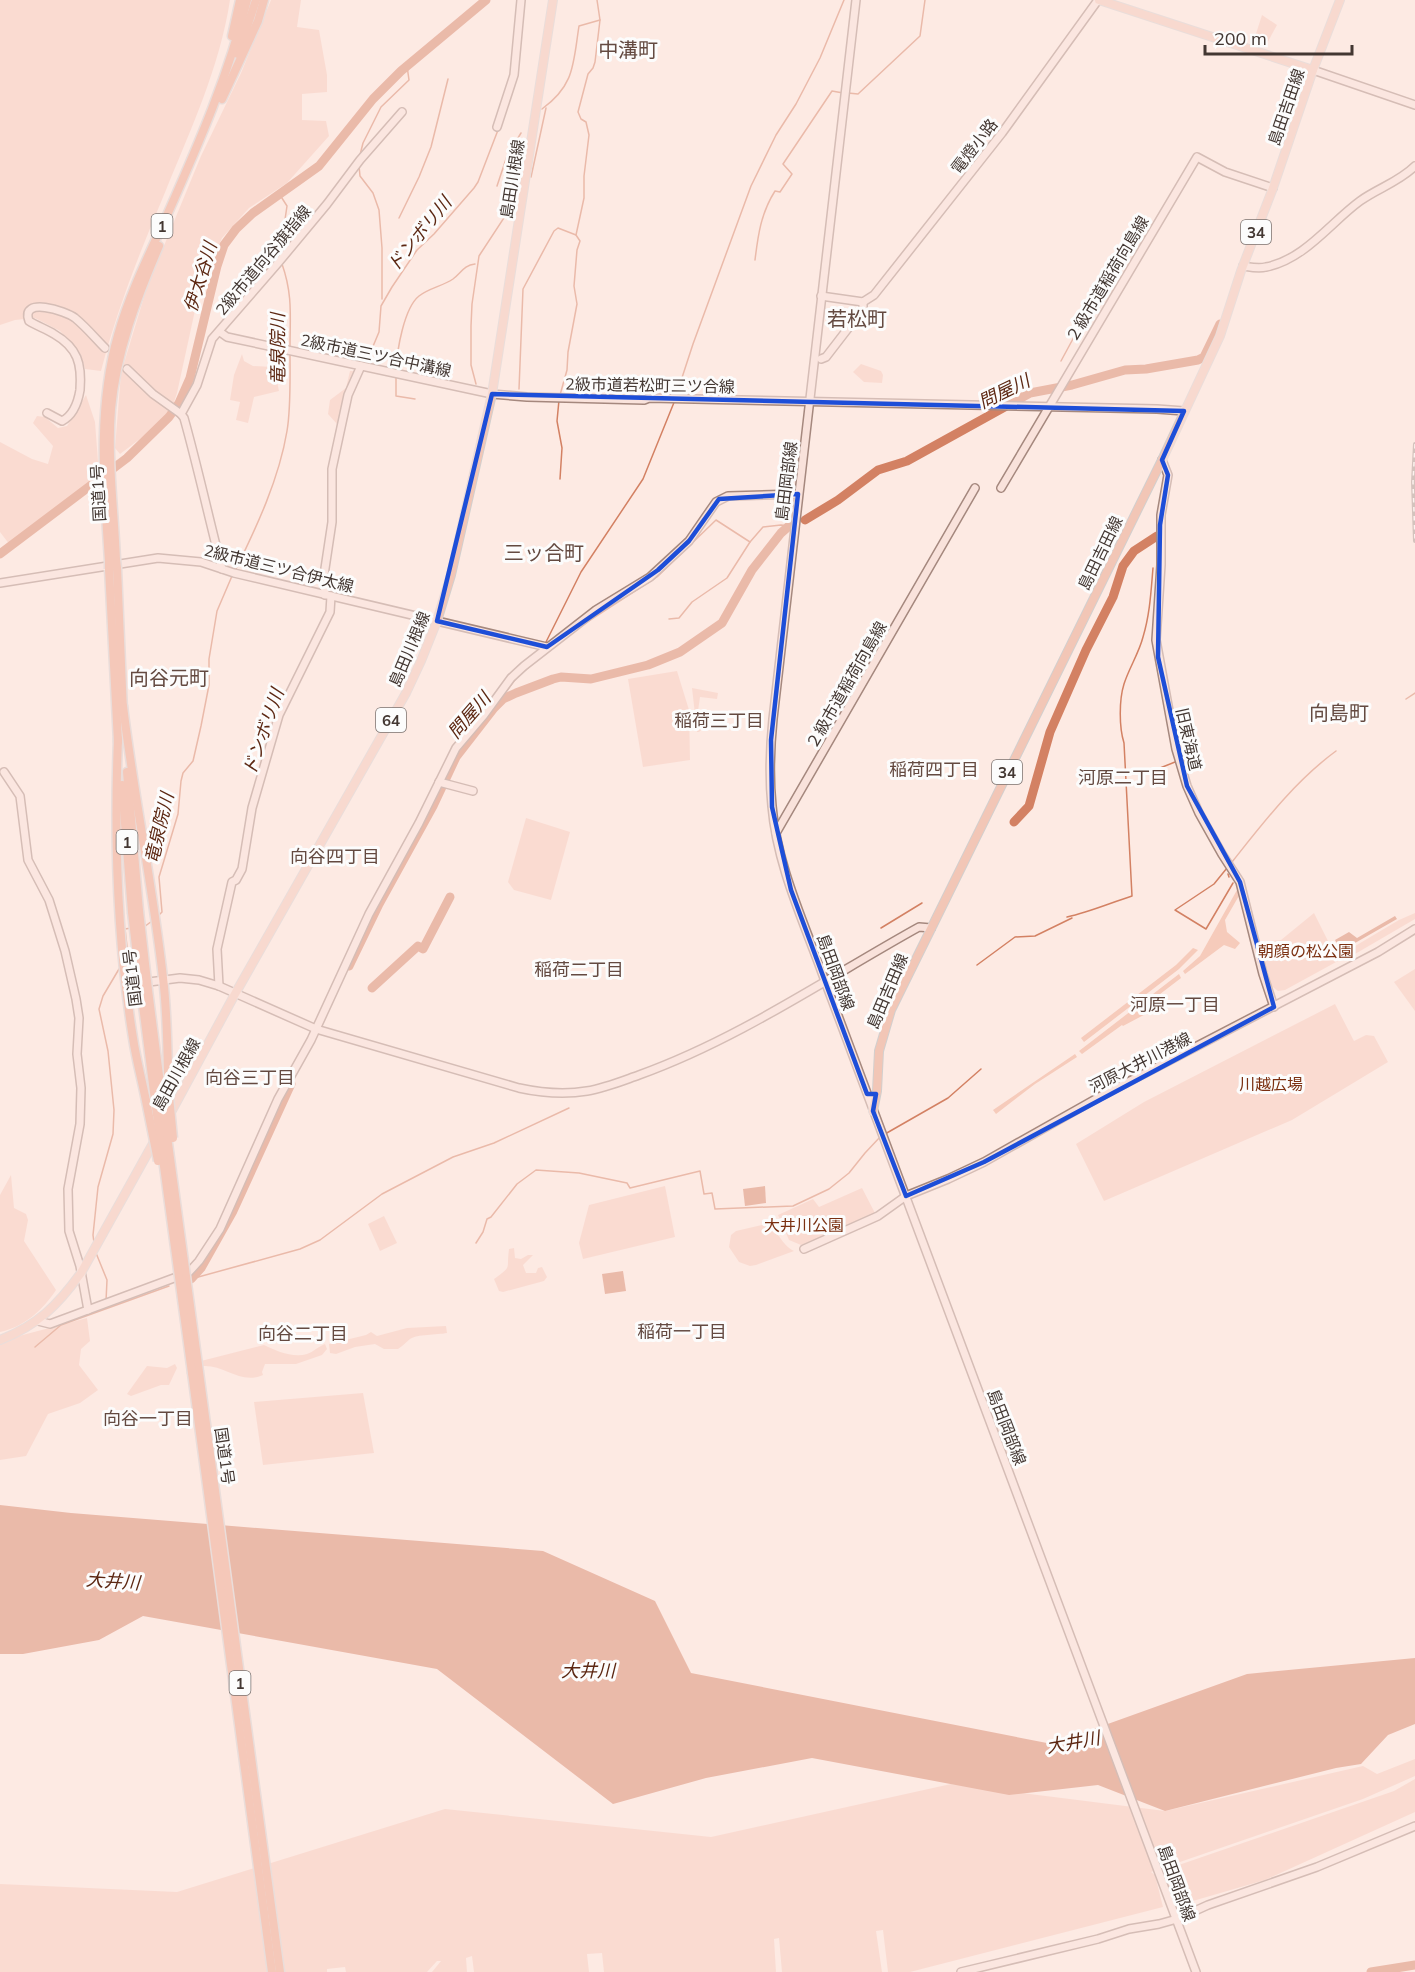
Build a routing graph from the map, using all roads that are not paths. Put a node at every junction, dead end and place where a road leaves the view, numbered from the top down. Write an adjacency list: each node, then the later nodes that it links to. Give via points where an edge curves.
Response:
1 (240, 0): 11 (highway)
2 (247, 0): 11 (highway, 国道1号 / 1)
3 (256, 0): 14 (highway, 国道1号 / 1)
4 (264, 0): 14 (highway)
5 (521, 0): 15 (street, via 514,75)
6 (553, 0): 26 (main road, 島田川根線 / 64)
7 (856, 0): 19 (street, 島田岡部線)
8 (1099, 0): 10 (main road); 20 (street, 電燈小路, via 939,214 874,295)
9 (1340, 0): 10 (main road, 島田吉田線 / 34)
10 (1313, 70): 12 (street); 17 (main road, 島田吉田線 / 34)
11 (220, 89): 32 (highway, 国道1号 / 1, via 127,305 106,392)
12 (1415, 105)
13 (402, 112): 21 (street, 2級市道向谷旗指線)
14 (214, 117): 32 (highway, 国道1号 / 1, via 147,273 122,350 111,407)
15 (497, 127)
16 (1415, 166): 18 (street, via 1361,200 1284,261 1266,267)
17 (1273, 188): 18 (main road, 島田吉田線 / 34); 28 (street, ２級市道稲荷向島線, via 1225,172 1197,157)
18 (1243, 266): 29 (main road, 島田吉田線 / 34, via 1220,336)
19 (821, 296): 20 (street); 27 (street, 島田岡部線)
20 (863, 302): 23 (street, 電燈小路, via 863,309)
21 (220, 332): 24 (street, 2級市道三ツ合中溝線); 31 (street, 2級市道向谷旗指線, via 208,347 197,385)
22 (105, 348): 30 (street, via 68,314 38,306 29,310 29,321 61,339 76,354 81,368 78,402 68,418 58,421)
23 (821, 359)
24 (361, 366): 26 (street, 2級市道三ツ合中溝線); 39 (street, via 348,395 332,469 332,522 324,575)
25 (127, 369): 31 (street)
26 (492, 394): 27 (street, 2級市道若松町三ツ合線, via 536,398); 40 (main road, 島田川根線 / 64)
27 (809, 401): 28 (street, 2級市道若松町三ツ合線); 36 (street, 島田岡部線)
28 (1049, 406): 29 (street, 2級市道若松町三ツ合線); 34 (street, ２級市道稲荷向島線)
29 (1184, 411): 33 (main road, 島田吉田線 / 34)
30 (47, 413)
31 (180, 414): 37 (street, via 204,491)
32 (108, 457): 42 (highway, 国道1号 / 1)
33 (1161, 460): 48 (main road, 島田吉田線 / 34); 55 (street, 旧東海道, via 1168,475 1161,515 1156,640 1176,749 1202,820 1240,882)
34 (1001, 488)
35 (975, 489): 47 (street, ２級市道稲荷向島線)
36 (798, 494): 41 (street, via 719,499 689,541 658,570); 47 (street, 島田岡部線, via 771,740)
37 (222, 569): 38 (street, 2級市道三ツ合伊太線, via 201,562 158,558); 39 (street, 2級市道三ツ合伊太線)
38 (0, 583)
39 (328, 595): 40 (street, 2級市道三ツ合伊太線); 53 (street, via 330,612 280,713 252,808 242,869 231,882 226,898 216,949)
40 (437, 621): 41 (street, 2級市道三ツ合伊太線); 54 (main road, 島田川根線 / 64, via 406,693)
41 (547, 647): 45 (street, via 511,678 456,748)
42 (118, 679): 44 (highway, 国道1号 / 1, via 123,706); 44 (highway, 国道1号 / 1, via 118,739)
43 (4, 772): 63 (street, via 20,796 28,860 49,900 79,1018 76,1054 81,1088 80,1128 68,1189 69,1231)
44 (124, 772): 50 (highway, via 149,868); 52 (highway, via 119,917); 59 (highway, 国道1号 / 1, bridge)
45 (442, 783): 46 (street); 56 (street, via 369,914)
46 (473, 791)
47 (776, 833): 51 (street, 島田岡部線, via 791,890)
48 (931, 928): 51 (street, via 919,927); 57 (main road, 島田吉田線 / 34, via 887,1021 879,1051)
49 (1415, 929): 55 (street, 河原大井川港線)
50 (164, 980): 52 (street); 53 (street, via 194,979); 59 (highway)
51 (825, 981): 56 (street, via 687,1057 608,1086 574,1093 527,1090); 58 (street, 島田岡部線)
52 (126, 985): 59 (highway, via 133,1039)
53 (219, 986): 54 (street)
54 (235, 994): 56 (street); 63 (main road, 島田川根線 / 64)
55 (1274, 1008): 61 (street, 河原大井川港線)
56 (316, 1029): 64 (street, via 278,1099 220,1229 199,1261 189,1272)
57 (877, 1091): 58 (main road); 60 (main road, 島田吉田線 / 34)
58 (867, 1094): 60 (street, 島田岡部線)
59 (158, 1099): 67 (highway, 国道1号 / 1, bridge, via 177,1209); 67 (highway, 国道1号 / 1, bridge, via 162,1183 169,1202)
60 (873, 1111): 61 (street, 島田岡部線)
61 (908, 1200): 62 (street, 河原大井川港線); 70 (street, 島田岡部線)
62 (804, 1249)
63 (81, 1274): 64 (street); 65 (main road, 島田川根線 / 64)
64 (88, 1310): 65 (street, via 50,1324)
65 (38, 1321): 66 (main road, 島田川根線 / 64)
66 (0, 1340)
67 (195, 1372): 68 (highway, 国道1号 / 1)
68 (198, 1394): 71 (highway, 国道1号 / 1); 72 (highway, 国道1号 / 1)
69 (1415, 1826): 70 (street, via 1317,1867)
70 (1175, 1916): 73 (street, via 1159,1924); 74 (street, 島田岡部線)
71 (272, 1972)
72 (279, 1972)
73 (961, 1972)
74 (1196, 1972)

